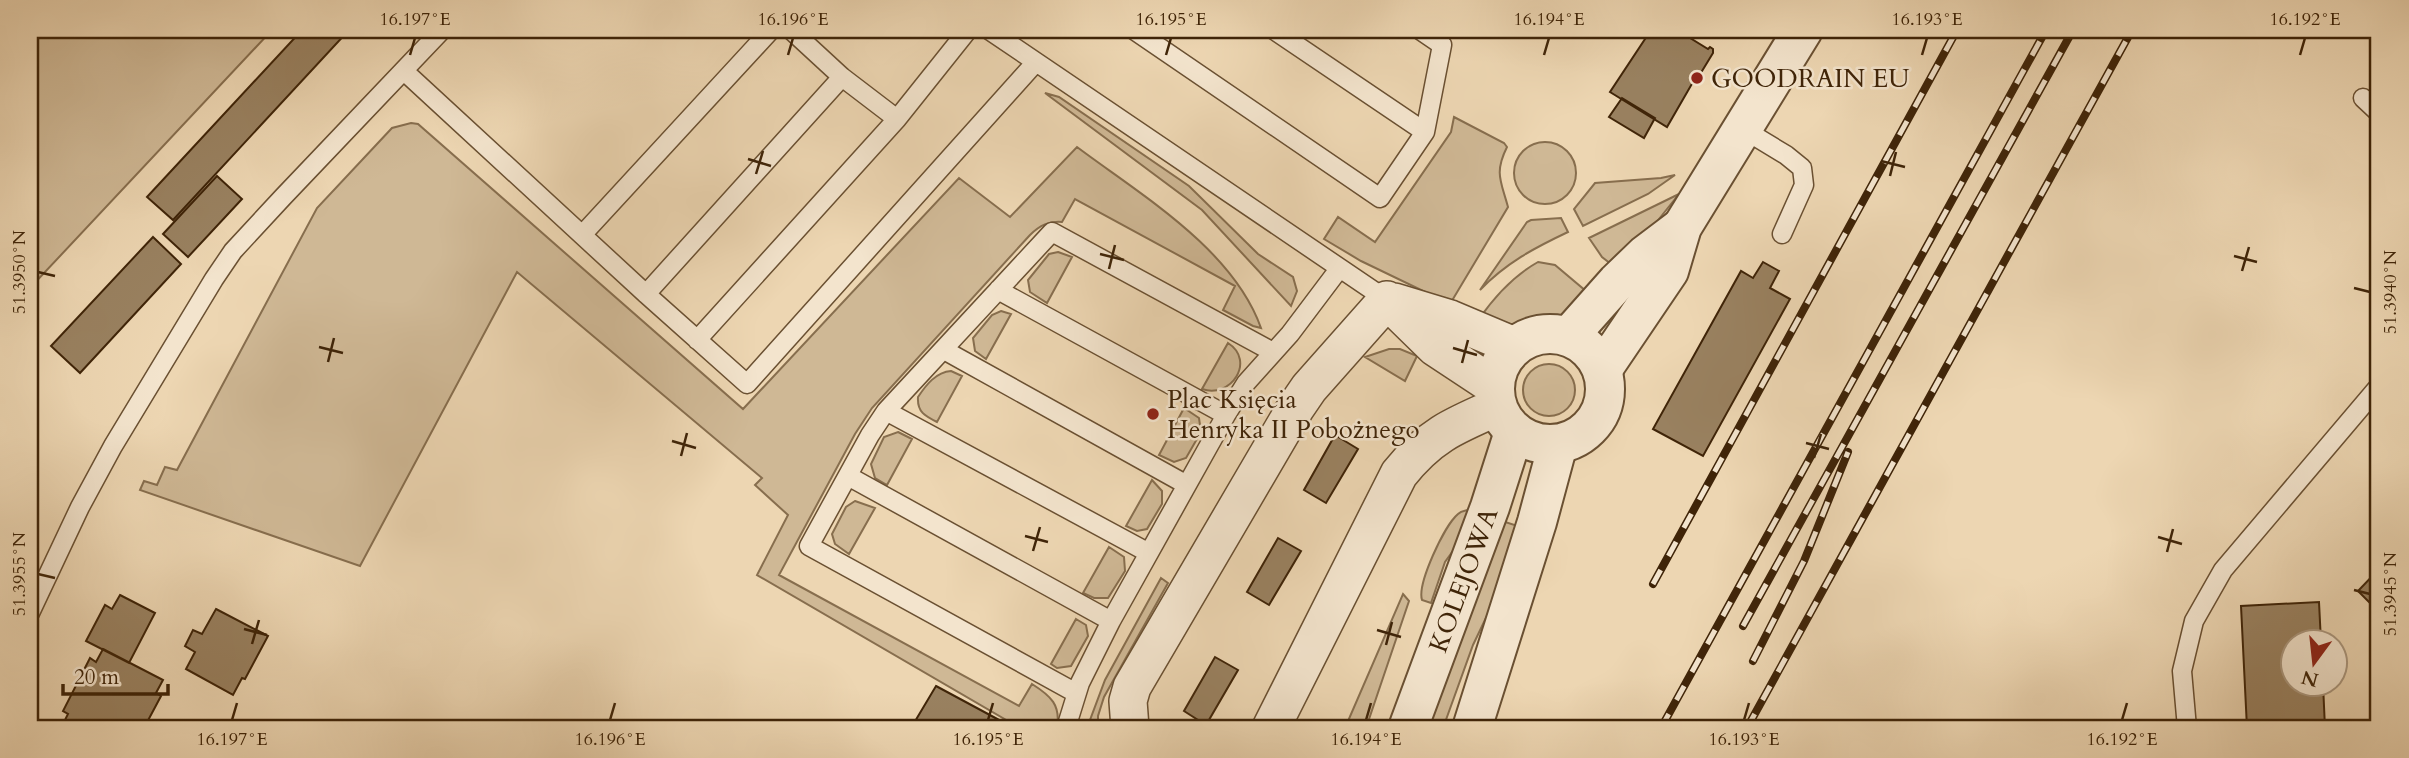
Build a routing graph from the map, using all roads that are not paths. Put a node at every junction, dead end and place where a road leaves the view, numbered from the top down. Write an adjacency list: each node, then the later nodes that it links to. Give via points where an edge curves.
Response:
1 (442, 30): 11 (lane)
2 (771, 30): 20 (lane)
3 (791, 30): 12 (lane)
4 (968, 30): 15 (lane)
5 (989, 30): 10 (lane)
6 (1134, 30): 17 (lane, via 1380,198)
7 (1274, 30): 17 (lane)
8 (1420, 30): 17 (lane, via 1442,45)
9 (1803, 30): 16 (street)
10 (1037, 62): 21 (lane); 26 (lane, via 747,384)
11 (404, 71): 20 (lane); 39 (lane, via 233,251 113,446)
12 (842, 77): 15 (lane); 23 (lane)
13 (2364, 98): 14 (lane)
14 (2379, 113)
15 (897, 119): 26 (lane)
16 (1743, 129): 18 (street); 19 (lane, via 1801,168 1804,185)
17 (1425, 132)
18 (1682, 227): 25 (street, via 1617,282); 30 (street, via 1669,271)
19 (1782, 234)
20 (582, 235): 23 (lane)
21 (1339, 270): 24 (lane); 29 (lane)
22 (998, 290): 28 (lane); 29 (lane, via 1052,232); 34 (lane)
23 (646, 294): 26 (lane)
24 (1387, 300): 27 (street); 32 (street); 43 (street, via 1296,407 1132,687)
25 (1569, 336): 27 (street, via 1531,336); 30 (street, via 1583,344)
26 (697, 340)
27 (1514, 345): 32 (street, via 1500,363)
28 (944, 350): 33 (lane); 37 (lane)
29 (1273, 352): 34 (lane)
30 (1602, 370): 35 (street, via 1606,386 1598,417 1587,430)
31 (2379, 386): 47 (lane, via 2222,570 2194,621 2182,671)
32 (1502, 408): 35 (street, via 1528,440); 44 (street, via 1433,438 1399,474); 45 (street, KOLEJOWA, via 1493,498)
33 (886, 411): 36 (lane); 38 (lane)
34 (1226, 415): 37 (lane)
35 (1558, 444): 46 (street, KOLEJOWA)
36 (848, 476): 40 (lane); 41 (lane, via 809,546)
37 (1187, 485): 38 (lane)
38 (1149, 553): 40 (lane)
39 (30, 613)
40 (1111, 621): 41 (lane)
41 (1076, 693): 42 (lane)
42 (1066, 728)
43 (1130, 728)
44 (1271, 728)
45 (1408, 728)
46 (1472, 728)
47 (2187, 728)

